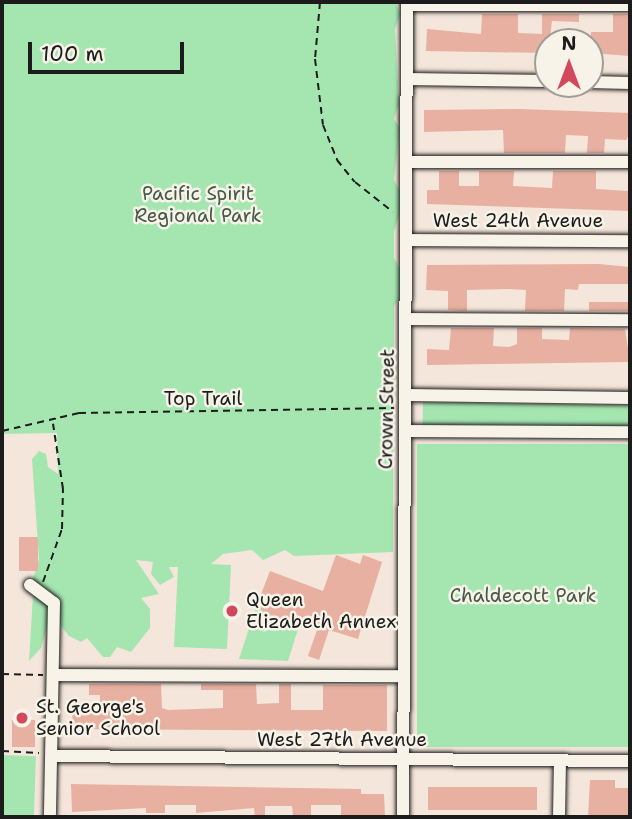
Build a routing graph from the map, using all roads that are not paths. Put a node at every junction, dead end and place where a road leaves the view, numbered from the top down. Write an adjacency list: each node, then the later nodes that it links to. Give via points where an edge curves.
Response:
1 (407, 3): 2 (street); 3 (street, Crown Street)
2 (630, 5)
3 (407, 79): 4 (street); 7 (street, Crown Street)
4 (534, 81)
5 (604, 82): 6 (street)
6 (630, 82)
7 (406, 162): 8 (street); 9 (street, Crown Street)
8 (630, 162)
9 (406, 240): 10 (street, West 24th Avenue); 11 (street, Crown Street)
10 (630, 241)
11 (407, 319): 12 (street); 14 (street, Crown Street)
12 (630, 320)
13 (630, 398): 14 (street)
14 (407, 402): 15 (street, Crown Street)
15 (406, 430): 16 (street); 19 (street, Crown Street)
16 (630, 432)
17 (35, 587): 18 (street, via 54,603)
18 (56, 675): 19 (street); 20 (street)
19 (404, 676): 21 (street, Crown Street)
20 (52, 756): 21 (street, West 27th Avenue); 24 (street)
21 (403, 760): 22 (street, West 27th Avenue); 25 (street, Crown Street)
22 (560, 761): 23 (street, West 27th Avenue); 26 (street)
23 (630, 761)
24 (50, 817)
25 (402, 817)
26 (559, 817)

